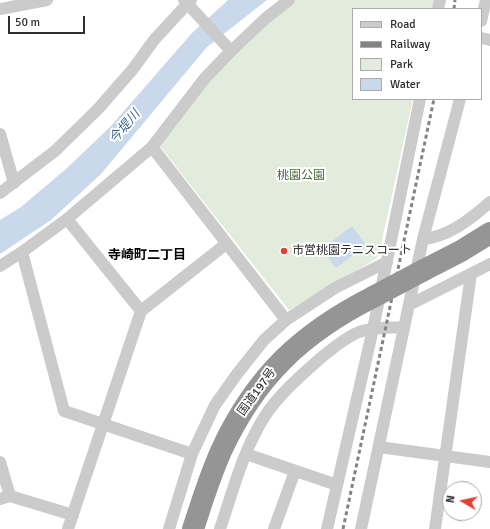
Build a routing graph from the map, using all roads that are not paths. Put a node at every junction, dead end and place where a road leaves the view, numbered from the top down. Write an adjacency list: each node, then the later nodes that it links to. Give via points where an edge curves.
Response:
1 (48, 0): 5 (street)
2 (290, 0): 7 (street)
3 (486, 0): 6 (street)
4 (187, 1): 7 (street); 12 (street, via 98,109 55,151)
5 (0, 9)
6 (482, 17)
7 (228, 47): 11 (street)
8 (420, 100): 20 (street)
9 (460, 100): 17 (street)
10 (0, 134): 12 (street)
11 (152, 147): 15 (street); 18 (street)
12 (14, 183): 13 (street)
13 (0, 193)
14 (490, 202): 17 (street, via 477,214 450,231)
15 (67, 219): 19 (street); 25 (street)
16 (490, 233): 42 (highway, 国道197号, bridge, via 340,315 288,354 260,386 239,416 222,450)
17 (423, 239): 24 (street)
18 (226, 244): 25 (street); 26 (street)
19 (22, 252): 22 (street); 29 (street, via 64,411)
20 (387, 262): 26 (street, via 335,288); 28 (street)
21 (489, 265): 23 (street)
22 (0, 266)
23 (471, 274): 24 (street); 33 (street)
24 (409, 304): 27 (street)
25 (141, 311): 29 (street)
26 (286, 320): 31 (street, via 264,340 215,405)
27 (404, 327): 28 (street); 30 (street)
28 (373, 329): 32 (street, via 358,332 301,375 265,416); 37 (street)
29 (103, 424): 31 (street); 39 (street)
30 (379, 447): 33 (street); 46 (street)
31 (192, 454): 41 (street)
32 (246, 454): 36 (street); 43 (street)
33 (446, 456): 35 (street); 47 (street)
34 (0, 462): 38 (street)
35 (490, 462)
36 (295, 471): 37 (street); 44 (street)
37 (336, 485): 45 (street)
38 (5, 497): 39 (street)
39 (73, 515): 40 (street)
40 (68, 529)
41 (169, 529)
42 (193, 529)
43 (220, 529)
44 (274, 529)
45 (327, 529)
46 (361, 529)
47 (435, 529)

